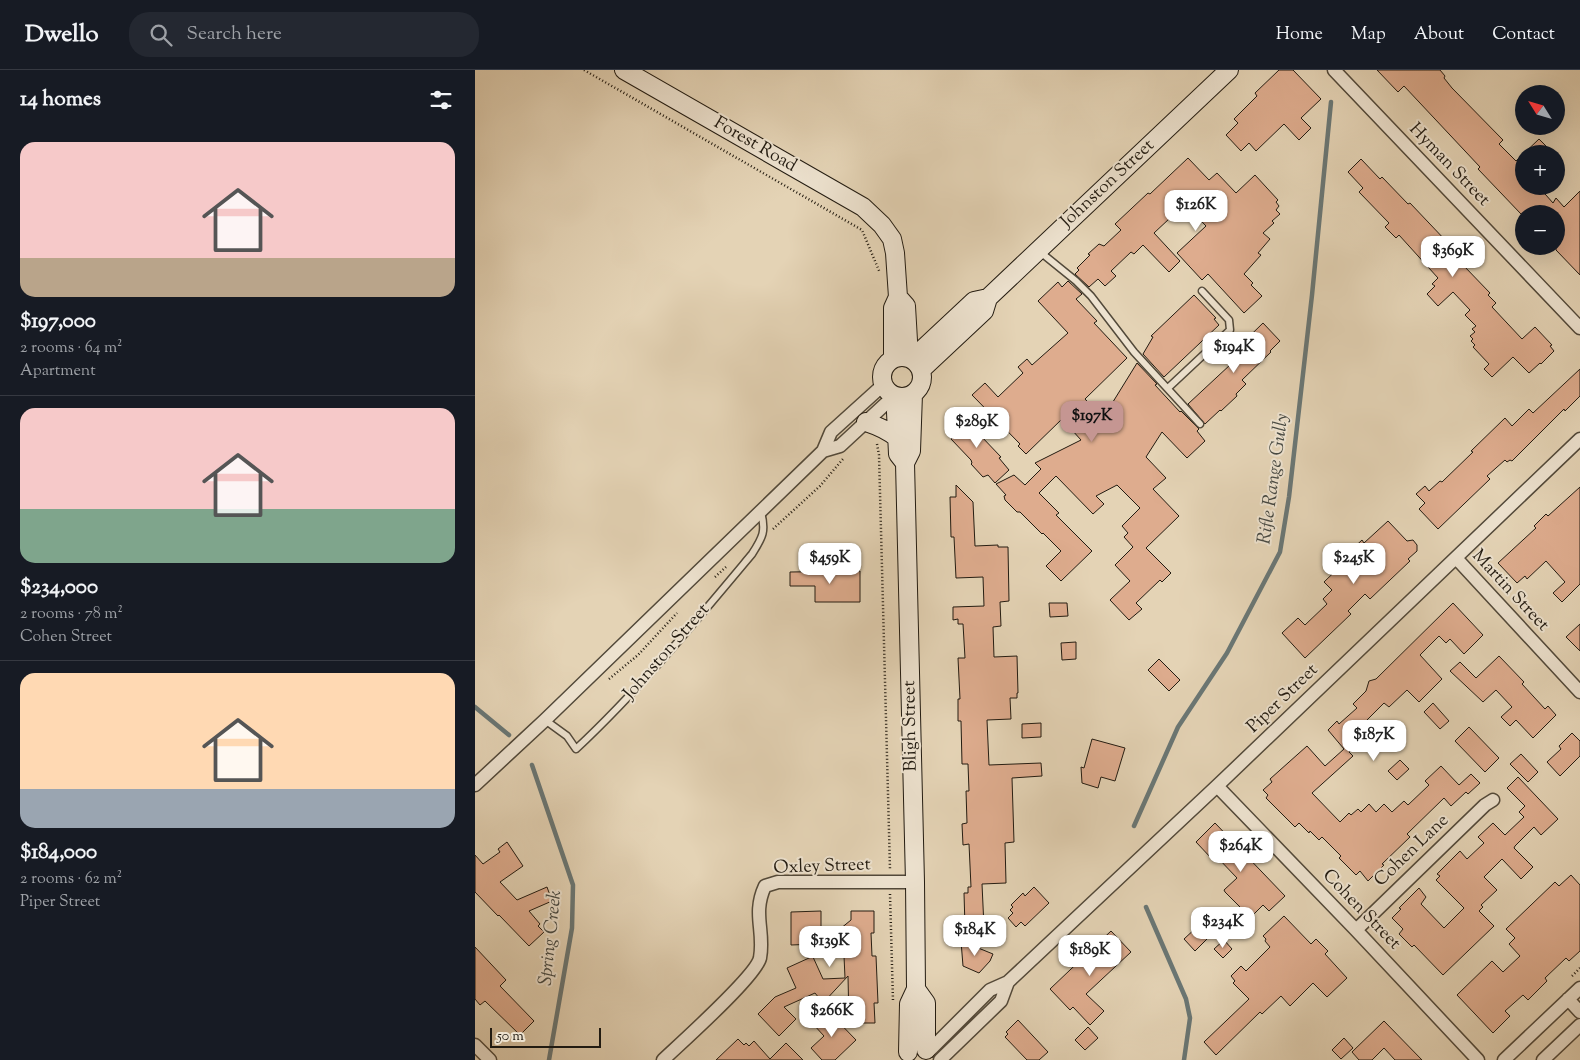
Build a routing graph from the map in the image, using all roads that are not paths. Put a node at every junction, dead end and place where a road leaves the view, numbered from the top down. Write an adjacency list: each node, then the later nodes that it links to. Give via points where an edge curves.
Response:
1 (624, 70): 7 (street, Forest Road, via 863,207 882,224 892,239 898,297 906,306)
2 (1229, 70): 4 (street, Johnston Street)
3 (1334, 70): 6 (street, Hyman Street)
4 (1038, 250): 7 (street, Johnston Street, via 988,298 974,301); 8 (lane, via 1086,291 1134,352)
5 (1202, 291): 8 (lane, via 1229,320 1230,330)
6 (1580, 328)
7 (909, 361): 9 (street, via 922,381 920,386); 9 (street, via 884,367 882,372)
8 (1168, 388): 11 (lane)
9 (897, 393): 10 (street, Johnston Street); 12 (street, Bligh Street); 14 (street, Johnston Street, via 831,432); 15 (street, Bligh Street, via 911,451)
10 (866, 422): 12 (street, via 881,426); 14 (street, Johnston Street, via 840,446)
11 (1200, 424)
12 (897, 438): 15 (street, Bligh Street, via 898,454)
13 (1580, 439): 17 (street, Piper Street)
14 (823, 451): 16 (street, Johnston Street)
15 (905, 463): 23 (street, Bligh Street)
16 (761, 510): 19 (street, Johnston Street); 19 (lane, Johnston Street, via 763,537 752,554 665,657 576,749 567,736)
17 (1456, 558): 18 (street, Martin Street); 21 (street, Piper Street)
18 (1580, 692)
19 (545, 720): 20 (street, Johnston Street)
20 (475, 785)
21 (1217, 786): 24 (street, Cohen Street); 31 (street, Piper Street, via 1008,982 990,990)
22 (1493, 800): 24 (street, Cohen Lane)
23 (915, 882): 26 (street, Bligh Street); 34 (street, Oxley Street, via 778,882 765,886 759,898 760,960 737,989)
24 (1356, 930): 35 (street, Cohen Street)
25 (1580, 988): 27 (street)
26 (916, 989): 31 (street, Bligh Street, via 926,1003); 32 (street, Bligh Street, via 909,1004)
27 (1568, 999): 28 (street); 36 (street)
28 (1580, 1012)
29 (1580, 1025): 37 (street)
30 (475, 1045): 33 (street)
31 (933, 1055): 32 (street, via 917,1048)
32 (905, 1056)
33 (490, 1060)
34 (663, 1060)
35 (1478, 1060)
36 (1504, 1060)
37 (1543, 1060)

